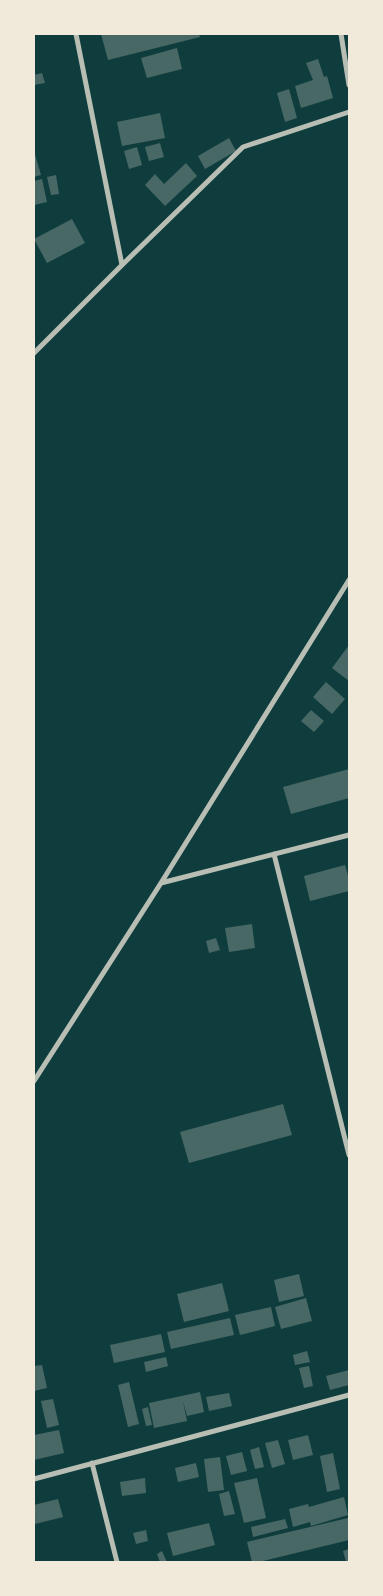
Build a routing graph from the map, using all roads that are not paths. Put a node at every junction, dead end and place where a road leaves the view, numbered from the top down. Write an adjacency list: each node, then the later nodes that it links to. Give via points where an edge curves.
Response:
1 (76, 34): 5 (street)
2 (341, 34): 3 (street)
3 (349, 85)
4 (349, 112): 5 (street, via 243,147)
5 (122, 265): 6 (street)
6 (34, 353)
7 (349, 580): 10 (street)
8 (349, 835): 9 (street)
9 (274, 854): 10 (street); 12 (street)
10 (162, 883): 11 (street)
11 (34, 1081)
12 (349, 1155)
13 (349, 1395): 14 (street)
14 (92, 1463): 15 (street); 16 (street)
15 (34, 1479)
16 (117, 1562)

